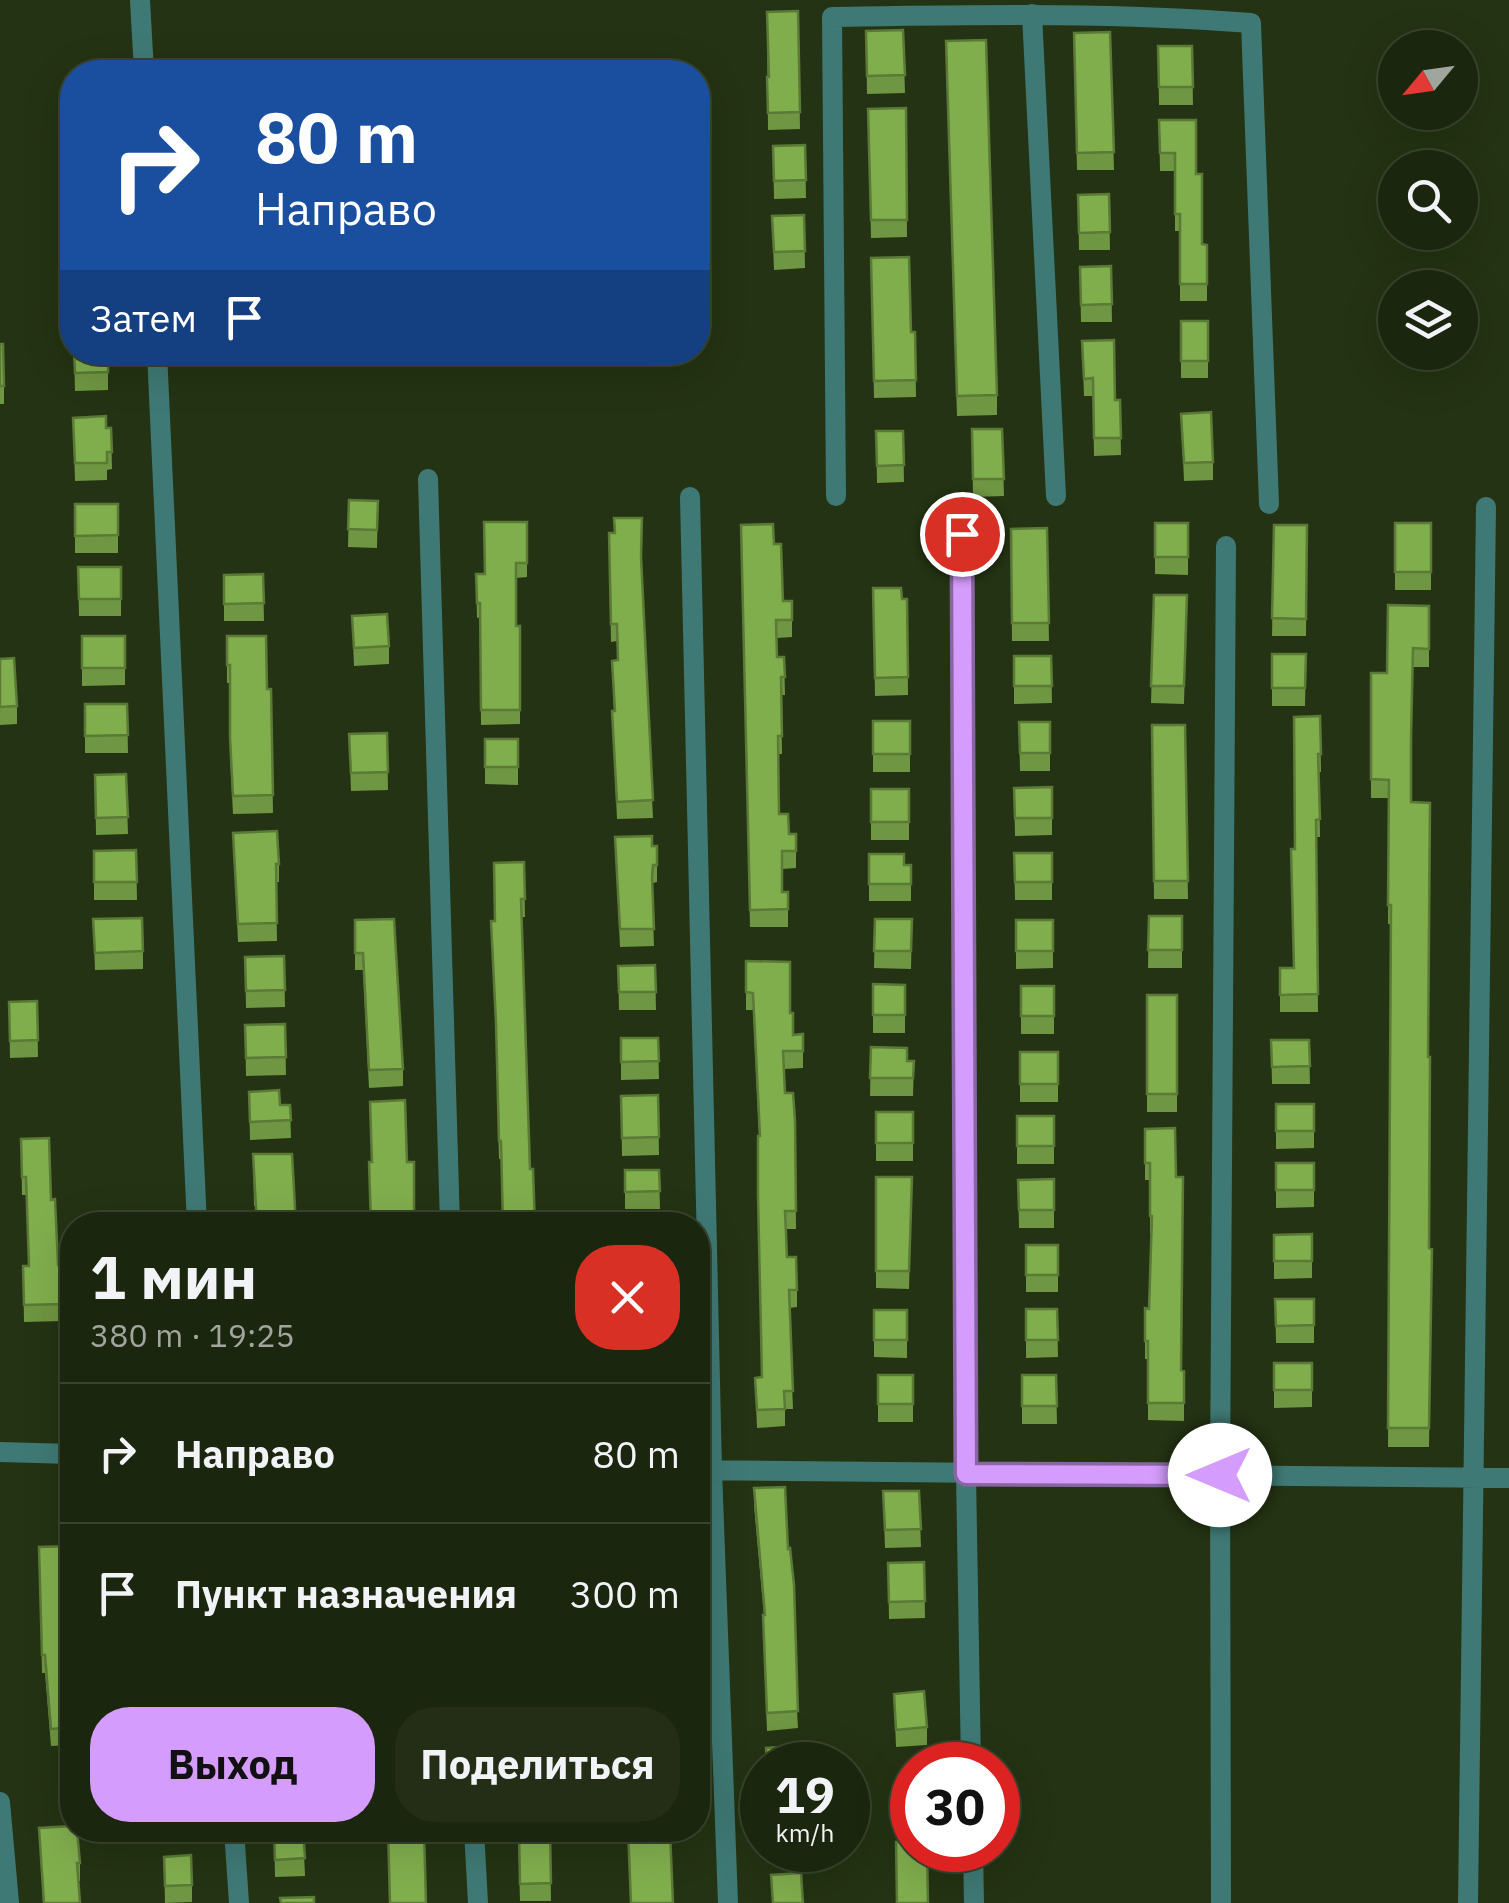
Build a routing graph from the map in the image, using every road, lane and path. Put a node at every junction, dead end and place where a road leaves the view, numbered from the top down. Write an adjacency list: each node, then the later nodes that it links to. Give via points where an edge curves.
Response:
1 (140, 0): 4 (street)
2 (1163, 8): 3 (street); 10 (street, via 1251,23)
3 (1032, 14): 7 (street, via 832,16); 8 (street)
4 (143, 60)
5 (157, 365): 14 (street)
6 (428, 479): 15 (street)
7 (836, 496)
8 (1056, 496)
9 (690, 497): 16 (street)
10 (1269, 504)
11 (1486, 507): 22 (street)
12 (962, 534): 20 (street)
13 (1226, 546): 21 (street)
14 (196, 1212)
15 (450, 1212)
16 (701, 1212)
17 (0, 1452): 18 (street)
18 (60, 1454)
19 (710, 1470): 20 (street)
20 (966, 1474): 21 (street); 25 (street)
21 (1220, 1475): 22 (street); 35 (street)
22 (1472, 1477): 23 (street); 36 (street)
23 (1509, 1478)
24 (710, 1564): 33 (street)
25 (972, 1742)
26 (0, 1802): 30 (street)
27 (235, 1842): 31 (street)
28 (475, 1842): 32 (street)
29 (973, 1872): 34 (street)
30 (8, 1903)
31 (239, 1903)
32 (478, 1903)
33 (728, 1903)
34 (974, 1903)
35 (1221, 1903)
36 (1468, 1903)

